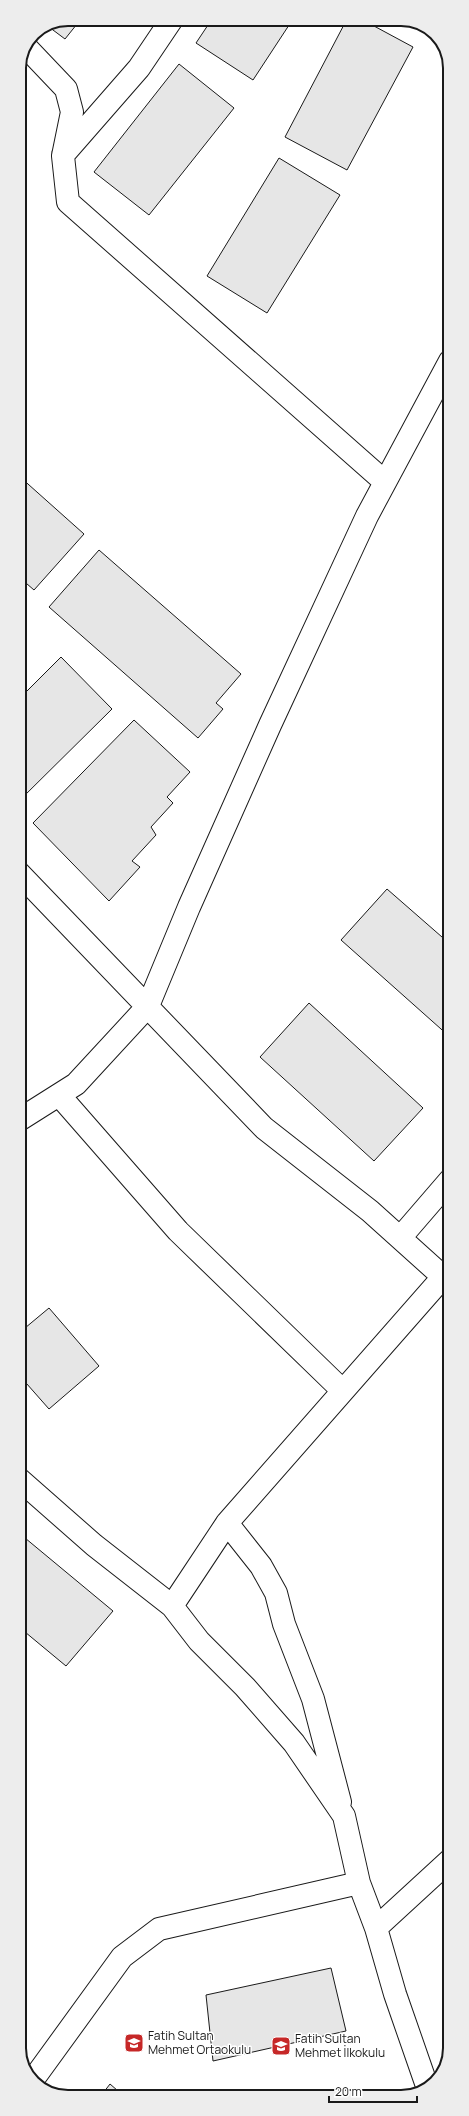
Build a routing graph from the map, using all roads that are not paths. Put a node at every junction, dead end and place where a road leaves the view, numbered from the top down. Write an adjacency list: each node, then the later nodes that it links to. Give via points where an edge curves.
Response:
1 (167, 26): 3 (street, via 139,68)
2 (30, 51): 3 (street, via 66,89 72,112)
3 (63, 156): 5 (street, via 68,202)
4 (443, 374): 5 (street)
5 (385, 482): 7 (street, via 270,725)
6 (26, 880): 7 (street)
7 (148, 1006): 8 (street, via 76,1084); 11 (street, via 264,1128 370,1211)
8 (59, 1095): 9 (street); 14 (street, via 178,1231)
9 (26, 1116)
10 (443, 1188): 11 (street)
11 (400, 1238): 12 (street)
12 (443, 1277)
13 (443, 1283): 14 (street)
14 (342, 1390): 16 (street)
15 (26, 1485): 17 (street, via 94,1546)
16 (226, 1523): 17 (street); 18 (street, via 261,1566 276,1594 284,1624 314,1699)
17 (172, 1606): 18 (street, via 199,1641 294,1742)
18 (344, 1816): 20 (street)
19 (443, 1866): 21 (street)
20 (359, 1883): 21 (street); 22 (street, via 159,1929 122,1957)
21 (376, 1928): 23 (street)
22 (36, 2076)
23 (425, 2082)

